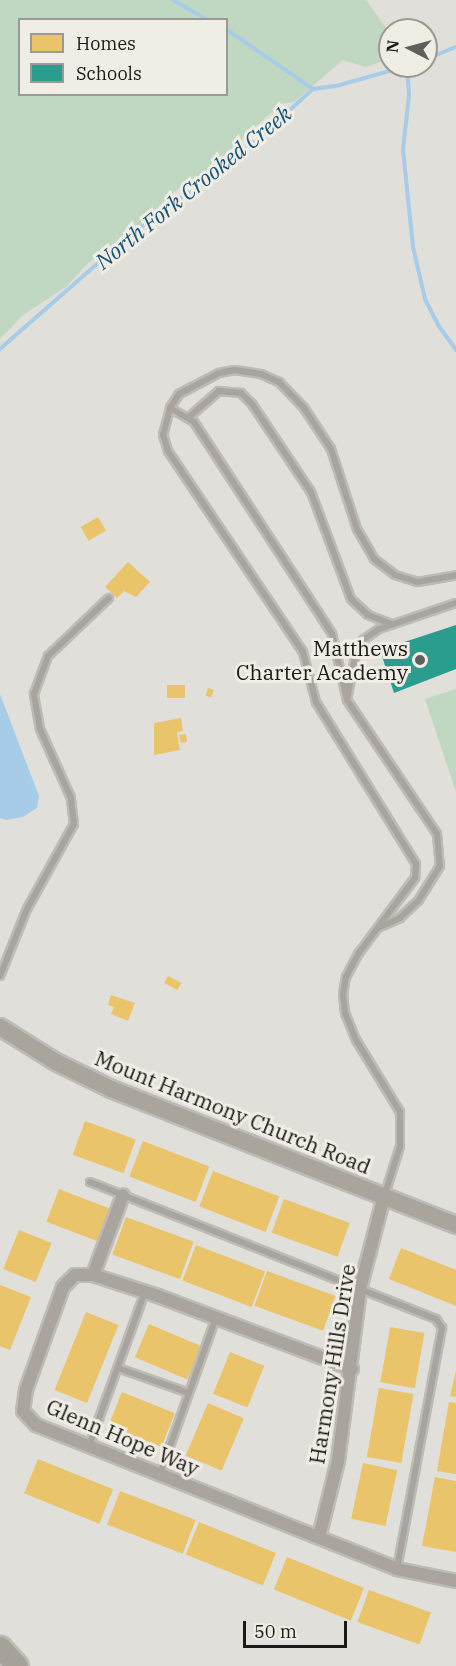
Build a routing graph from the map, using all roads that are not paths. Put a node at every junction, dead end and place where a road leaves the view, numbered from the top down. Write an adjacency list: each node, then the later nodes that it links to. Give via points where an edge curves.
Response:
1 (170, 408): 2 (lane); 3 (lane, via 179,394 219,373 235,370 279,382 304,408 331,449 357,529 374,559 395,574 418,582); 8 (lane, via 163,435 168,451 303,652 316,702 416,864 415,878)
2 (188, 418): 6 (lane, via 219,391 241,393 252,404 311,492 351,599 368,615); 7 (lane, via 195,422 332,634)
3 (456, 575)
4 (109, 598): 9 (lane, via 48,656 34,694 40,729 70,798 74,824 27,909)
5 (456, 603): 6 (lane)
6 (393, 624): 7 (lane, via 363,640 355,657)
7 (347, 700): 8 (lane, via 437,834 441,855 440,866 419,900 400,918)
8 (378, 928): 13 (lane, via 346,977 343,995 345,1013 356,1040 400,1112 400,1146)
9 (0, 976)
10 (0, 1027): 13 (street, Mount Harmony Church Road, via 81,1076)
11 (90, 1182): 12 (lane)
12 (123, 1195): 15 (street); 16 (lane)
13 (384, 1196): 14 (street, Mount Harmony Church Road); 16 (street, Harmony Hills Drive)
14 (456, 1224)
15 (93, 1275): 17 (street); 22 (street, Glenn Hope Way, via 75,1275 63,1287 26,1390 23,1411 36,1425)
16 (360, 1289): 20 (street, Harmony Hills Drive); 25 (lane, via 436,1319 442,1328)
17 (146, 1292): 18 (street); 19 (lane)
18 (216, 1318): 20 (street); 21 (lane)
19 (118, 1368): 21 (lane); 22 (lane)
20 (352, 1369): 24 (street, Harmony Hills Drive, via 338,1461)
21 (189, 1393): 23 (lane)
22 (89, 1446): 23 (street, Glenn Hope Way)
23 (160, 1474): 24 (street, Glenn Hope Way)
24 (319, 1538): 25 (street, Glenn Hope Way)
25 (397, 1569): 26 (street, Glenn Hope Way)
26 (456, 1581)
27 (0, 1647): 28 (highway)
28 (17, 1666)

